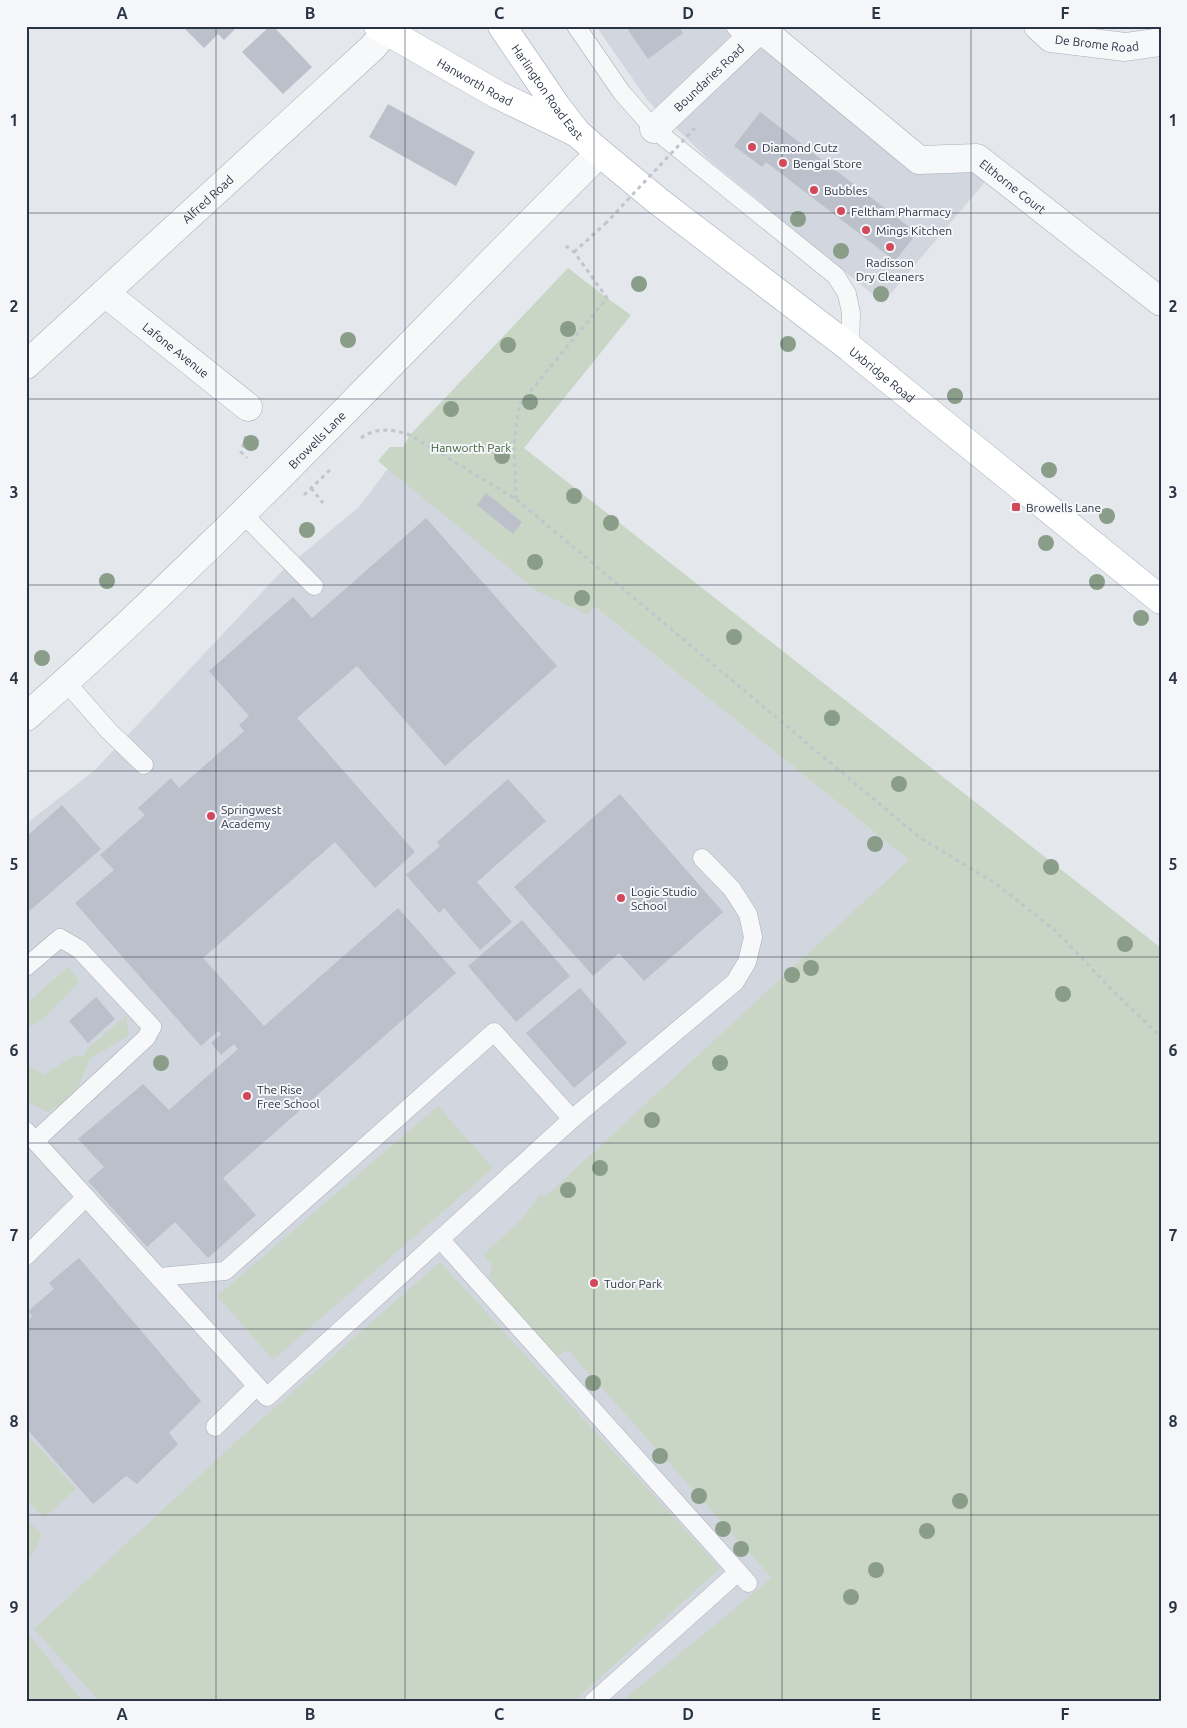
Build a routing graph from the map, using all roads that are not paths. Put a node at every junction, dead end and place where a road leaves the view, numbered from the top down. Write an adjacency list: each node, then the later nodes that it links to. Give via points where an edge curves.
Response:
1 (502, 26): 8 (main road, Harlington Road East)
2 (576, 26): 7 (lane, via 622,92)
3 (1038, 26): 6 (street, De Brome Road, via 1051,38 1125,47)
4 (382, 28): 8 (main road, Hanworth Road, via 498,95); 10 (street, Alfred Road, via 373,47)
5 (752, 31): 7 (street, Boundaries Road); 11 (street, Elthorne Court, via 920,160 977,158)
6 (1161, 42)
7 (654, 129): 12 (lane, via 836,276 848,294)
8 (577, 132): 9 (main road, Harlington Road East)
9 (600, 153): 12 (main road, Uxbridge Road); 15 (street, Browells Lane)
10 (105, 293): 13 (street, Alfred Road); 14 (street, Lafone Avenue)
11 (1161, 302)
12 (850, 348): 17 (main road, Uxbridge Road)
13 (26, 365)
14 (248, 407)
15 (243, 514): 16 (lane); 18 (street, Browells Lane)
16 (314, 586)
17 (1161, 600)
18 (66, 682): 19 (street, Browells Lane); 20 (lane)
19 (26, 717)
20 (144, 765)
21 (702, 858): 23 (lane, via 732,889 748,914 753,937 747,962 735,982)
22 (26, 967): 24 (lane, via 60,938 78,950 152,1027 146,1038)
23 (572, 1119): 26 (lane); 28 (lane, via 494,1032 225,1272)
24 (31, 1136): 25 (lane)
25 (86, 1197): 27 (lane); 28 (lane)
26 (440, 1239): 29 (lane, via 267,1397); 31 (lane, via 743,1578)
27 (26, 1256)
28 (159, 1277): 29 (lane)
29 (257, 1386): 30 (lane)
30 (215, 1427)
31 (593, 1702)

